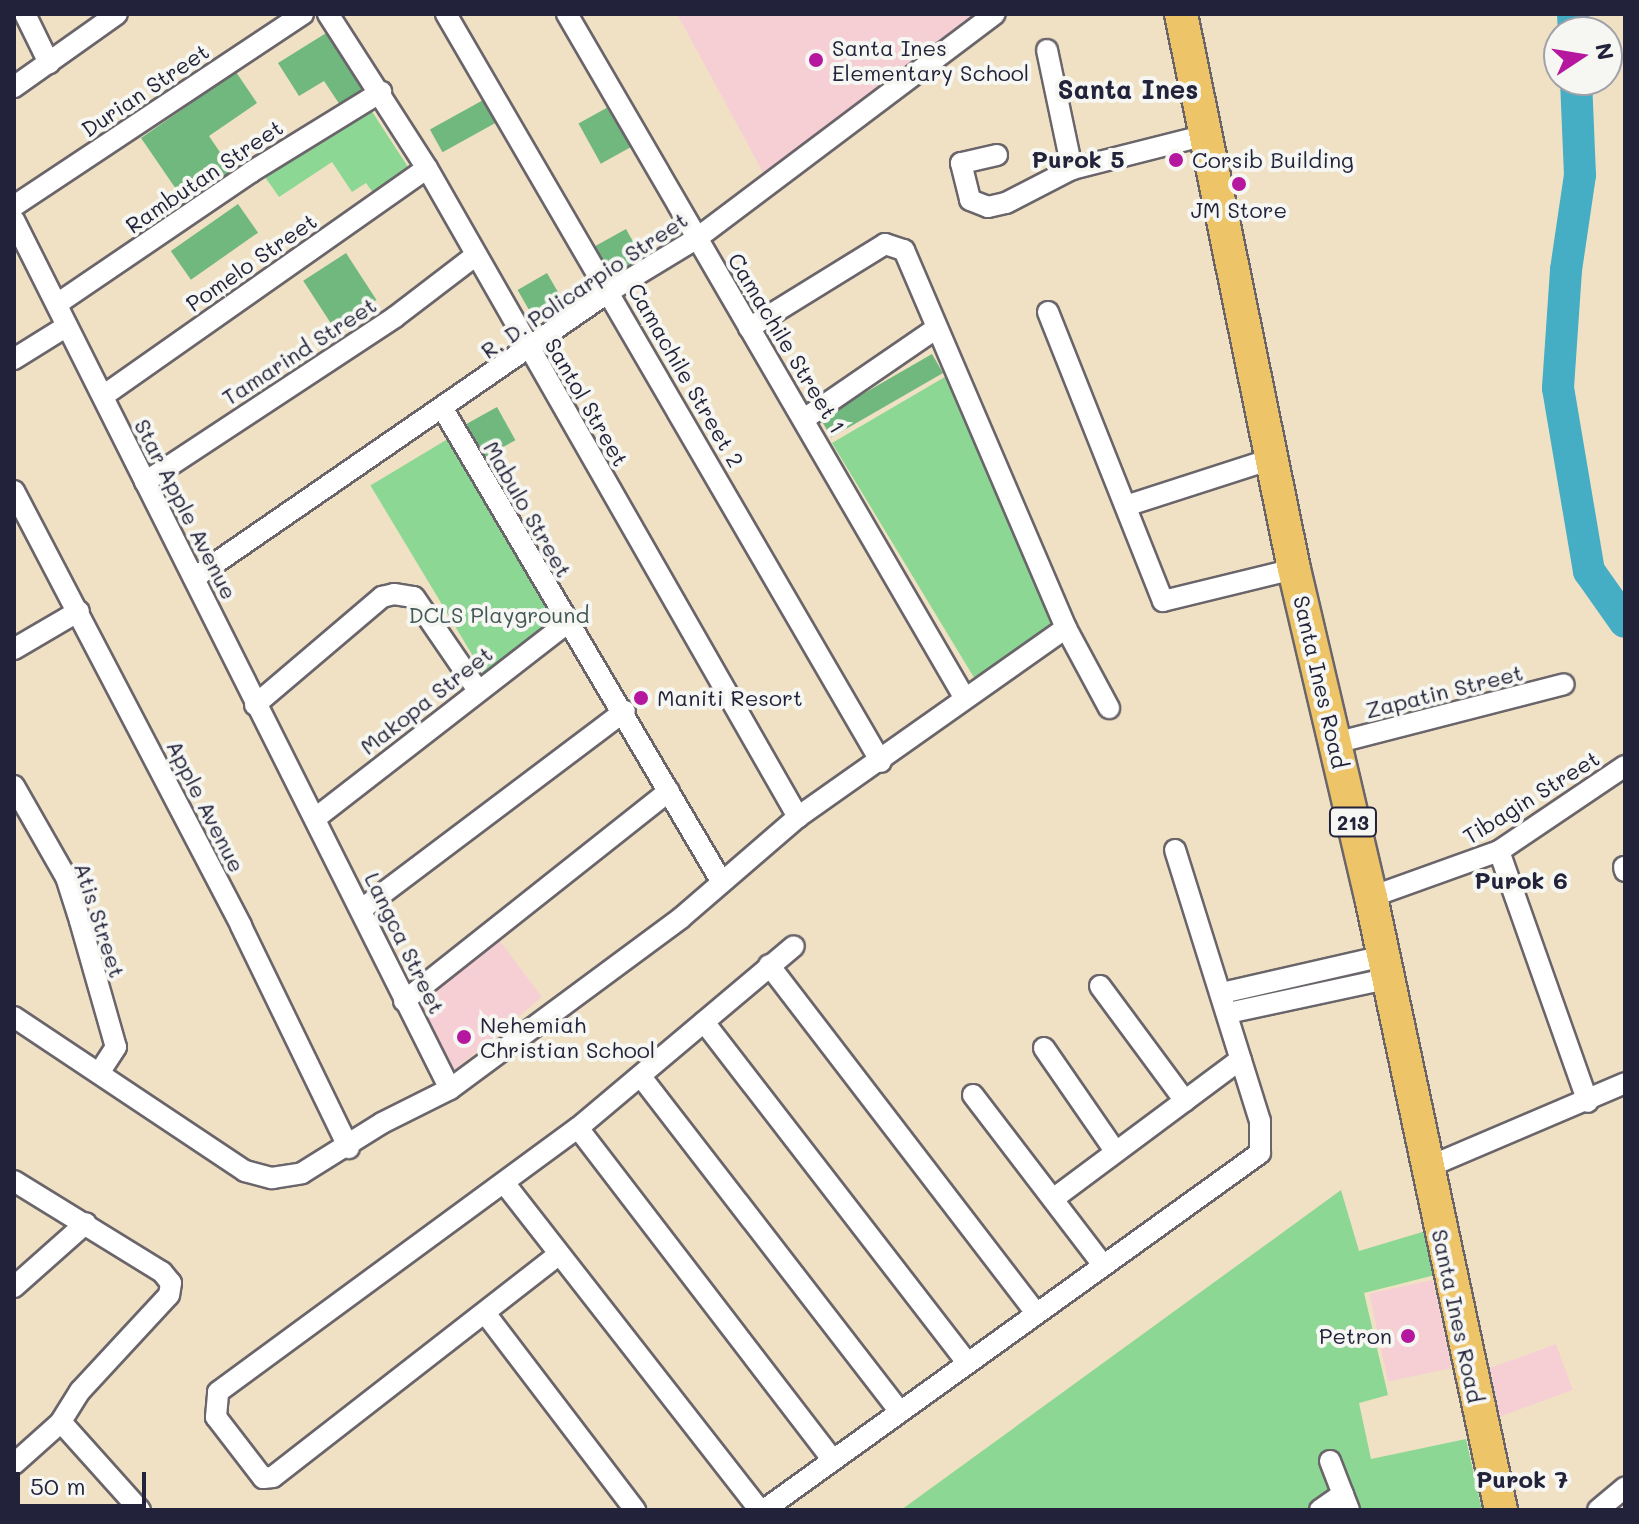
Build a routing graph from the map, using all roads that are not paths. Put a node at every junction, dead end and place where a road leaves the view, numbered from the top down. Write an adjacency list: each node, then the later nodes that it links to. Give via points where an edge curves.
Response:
1 (25, 14): 10 (street)
2 (117, 14): 10 (street)
3 (303, 14): 17 (street, Durian Street)
4 (328, 14): 12 (street, Santol Street)
5 (446, 14): 21 (street, Camachile Street 2)
6 (567, 14): 19 (street, Camachile Street 1)
7 (1181, 14): 13 (main road, 213)
8 (990, 15): 19 (street, R. D. Policarpio Street, via 857,123)
9 (1047, 50): 16 (street)
10 (49, 63): 11 (street)
11 (14, 87)
12 (381, 92): 15 (street, Santol Street); 22 (street, Rambutan Street, via 251,172)
13 (1210, 134): 16 (street); 32 (main road, Santa Ines Road / 213)
14 (997, 155): 16 (street, via 961,163 959,171 970,200 988,207)
15 (427, 168): 20 (street, Santol Street); 29 (street, Pomelo Street)
16 (1072, 169)
17 (14, 206)
18 (14, 220): 22 (street, Star Apple Avenue)
19 (696, 239): 21 (street, R. D. Policarpio Street); 25 (street, Camachile Street 1)
20 (476, 255): 27 (street, Santol Street); 33 (street, Tamarind Street, via 395,317)
21 (610, 291): 27 (street, R. D. Policarpio Street); 49 (street, Camachile Street 2)
22 (57, 304): 24 (street, Star Apple Avenue)
23 (1048, 312): 35 (street)
24 (67, 326): 28 (street); 29 (street, Star Apple Avenue)
25 (749, 328): 26 (street, via 892,243 904,250); 31 (street, Camachile Street 1)
26 (934, 330): 31 (street); 40 (street)
27 (530, 349): 30 (street, R. D. Policarpio Street); 54 (street, Santol Street)
28 (14, 359)
29 (103, 396): 33 (street, Star Apple Avenue)
30 (443, 409): 37 (street, R. D. Policarpio Street); 39 (street, Mabulo Street)
31 (804, 419): 44 (street, Camachile Street 1)
32 (1271, 459): 35 (street); 36 (main road, Santa Ines Road / 213)
33 (145, 482): 37 (street, Star Apple Avenue)
34 (16, 498): 38 (street, Apple Avenue)
35 (1129, 505): 36 (street, via 1163,601)
36 (1294, 569): 48 (main road, Santa Ines Road / 213)
37 (194, 578): 45 (street, Star Apple Avenue)
38 (79, 611): 41 (street); 83 (street, Apple Avenue)
39 (567, 623): 43 (street, Makopa Street); 47 (street, Mabulo Street)
40 (1066, 628): 44 (street); 46 (street)
41 (14, 649)
42 (1564, 684): 48 (street, Zapatin Street)
43 (477, 689): 45 (street, via 414,597 394,594 382,597); 53 (street, Makopa Street)
44 (964, 697): 49 (street)
45 (255, 705): 53 (street, Star Apple Avenue)
46 (1109, 708)
47 (625, 711): 52 (street, Mabulo Street); 59 (street)
48 (1335, 743): 58 (main road, Santa Ines Road / 213)
49 (881, 762): 54 (street)
50 (1625, 766): 56 (street, Tibagin Street)
51 (14, 786): 75 (street, Atis Street, via 66,877 80,921 116,1047)
52 (669, 791): 57 (street, Mabulo Street); 68 (street)
53 (317, 817): 59 (street, Langca Street)
54 (798, 817): 57 (street)
55 (1175, 850): 66 (street)
56 (1499, 851): 58 (street, Tibagin Street); 81 (street)
57 (720, 879): 78 (street, via 681,918)
58 (1371, 897): 62 (main road, Santa Ines Road / 213)
59 (362, 909): 68 (street, Langca Street)
60 (794, 946): 61 (street)
61 (769, 965): 72 (street); 94 (street)
62 (1385, 968): 63 (street); 67 (street); 85 (main road, Santa Ines Road / 213)
63 (1321, 971): 64 (street); 67 (street)
64 (1274, 981): 66 (street); 69 (street)
65 (1100, 986): 80 (street)
66 (1222, 993): 70 (street)
67 (1326, 993): 69 (street)
68 (404, 1001): 78 (street, Langca Street)
69 (1279, 1002): 70 (street)
70 (1228, 1013): 74 (street)
71 (14, 1017): 75 (street, via 41,1040)
72 (704, 1022): 76 (street); 95 (street)
73 (1044, 1048): 84 (street)
74 (1241, 1059): 80 (street); 91 (street, via 1260,1121 1260,1153)
75 (100, 1072): 83 (street, via 257,1176 302,1173)
76 (642, 1078): 82 (street); 96 (street)
77 (1625, 1083): 81 (street)
78 (450, 1089): 83 (street, via 382,1123)
79 (973, 1095): 88 (street)
80 (1185, 1101): 84 (street)
81 (1588, 1102): 85 (street)
82 (578, 1128): 87 (street); 98 (street)
83 (349, 1148)
84 (1115, 1151): 88 (street)
85 (1426, 1168): 107 (main road, Santa Ines Road / 213)
86 (14, 1181): 89 (street)
87 (505, 1184): 90 (street); 93 (street, via 218,1392 216,1417 263,1478 273,1477)
88 (1053, 1199): 91 (street)
89 (86, 1223): 92 (street); 97 (street, via 171,1283 169,1295 80,1391)
90 (558, 1255): 93 (street); 105 (street)
91 (1103, 1265): 94 (street)
92 (14, 1287)
93 (485, 1313): 104 (street)
94 (1036, 1313): 95 (street)
95 (968, 1363): 96 (street)
96 (900, 1412): 98 (street)
97 (61, 1422): 100 (street); 103 (street)
98 (833, 1460): 105 (street)
99 (1330, 1461): 102 (street)
100 (14, 1464)
101 (1625, 1487): 108 (street)
102 (1346, 1502): 106 (street)
103 (140, 1510)
104 (635, 1510)
105 (762, 1510)
106 (1320, 1510)
107 (1501, 1510)
108 (1598, 1510)

